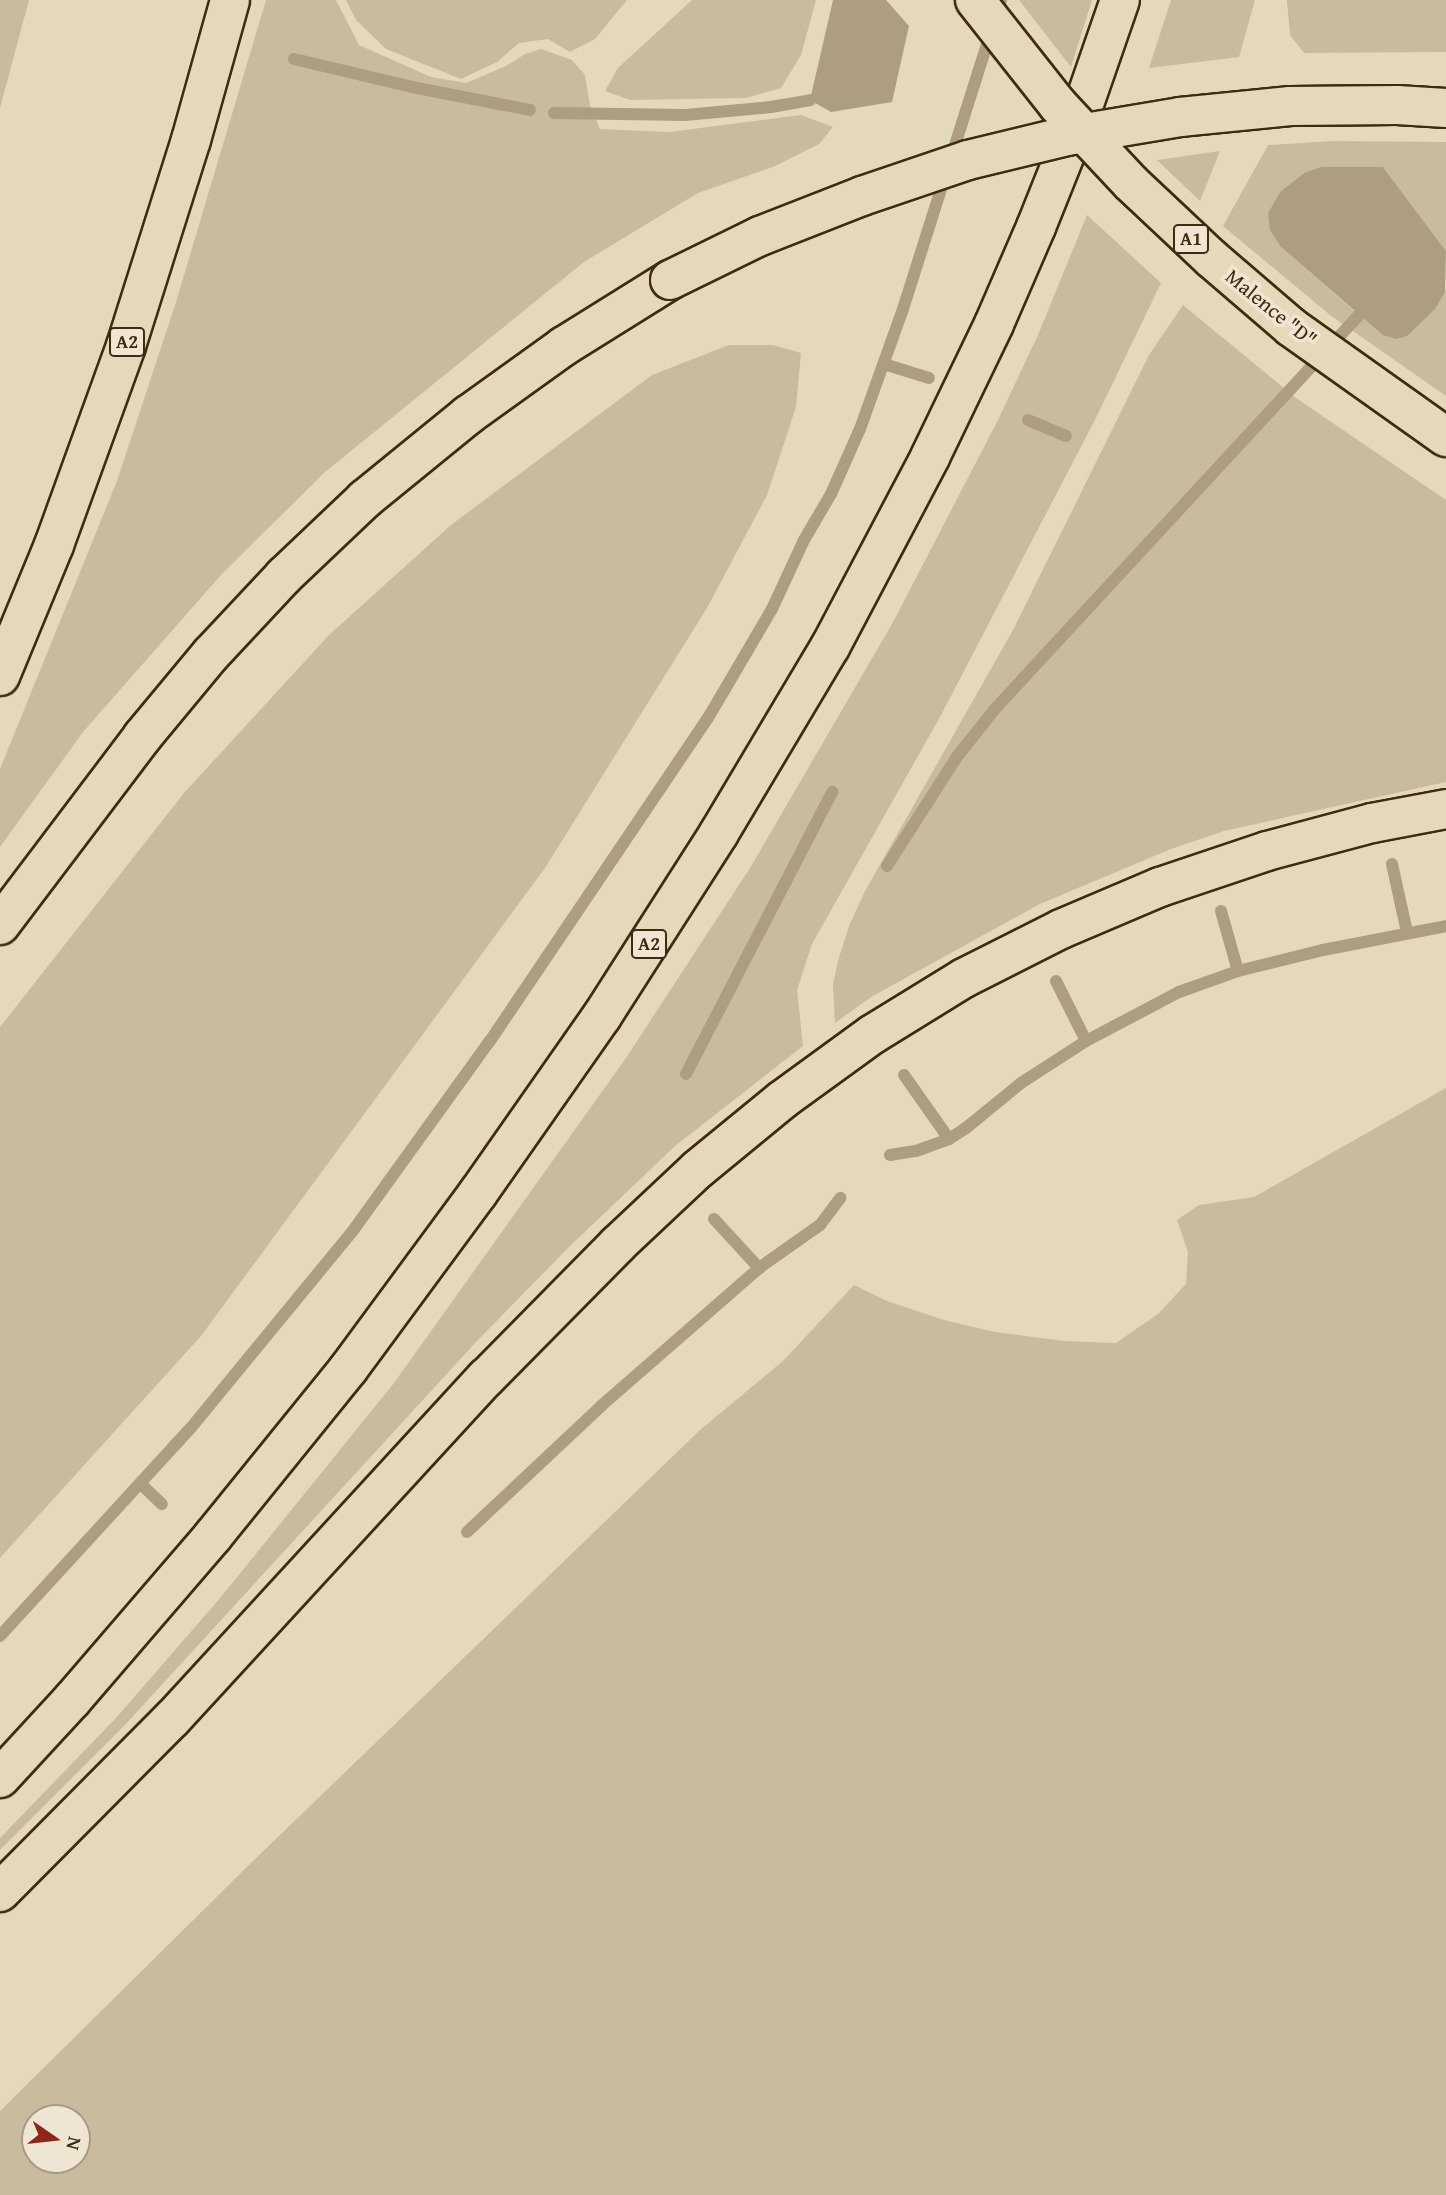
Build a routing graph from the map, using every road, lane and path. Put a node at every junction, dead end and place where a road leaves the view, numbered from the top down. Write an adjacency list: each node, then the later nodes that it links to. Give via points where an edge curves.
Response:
1 (230, 0): 6 (highway, A2, via 126,346 54,545)
2 (975, 0): 5 (highway, Malence "D" / A1, bridge, via 1067,115 1212,259 1291,327)
3 (1120, 0): 9 (highway, A2, via 1046,202 948,421 830,647 719,833 602,1016 349,1368 213,1536)
4 (1446, 108): 8 (highway, bridge, via 1290,107 1180,117 1068,136 968,160 862,196 760,236 670,280 564,346 468,415 365,499 284,576 142,737)
5 (1446, 437)
6 (0, 676)
7 (1446, 809): 10 (highway, via 1267,851 1160,887 1060,929 964,978 884,1027 782,1100 698,1169 561,1302 172,1719)
8 (0, 925)
9 (0, 1778)
10 (0, 1892)

